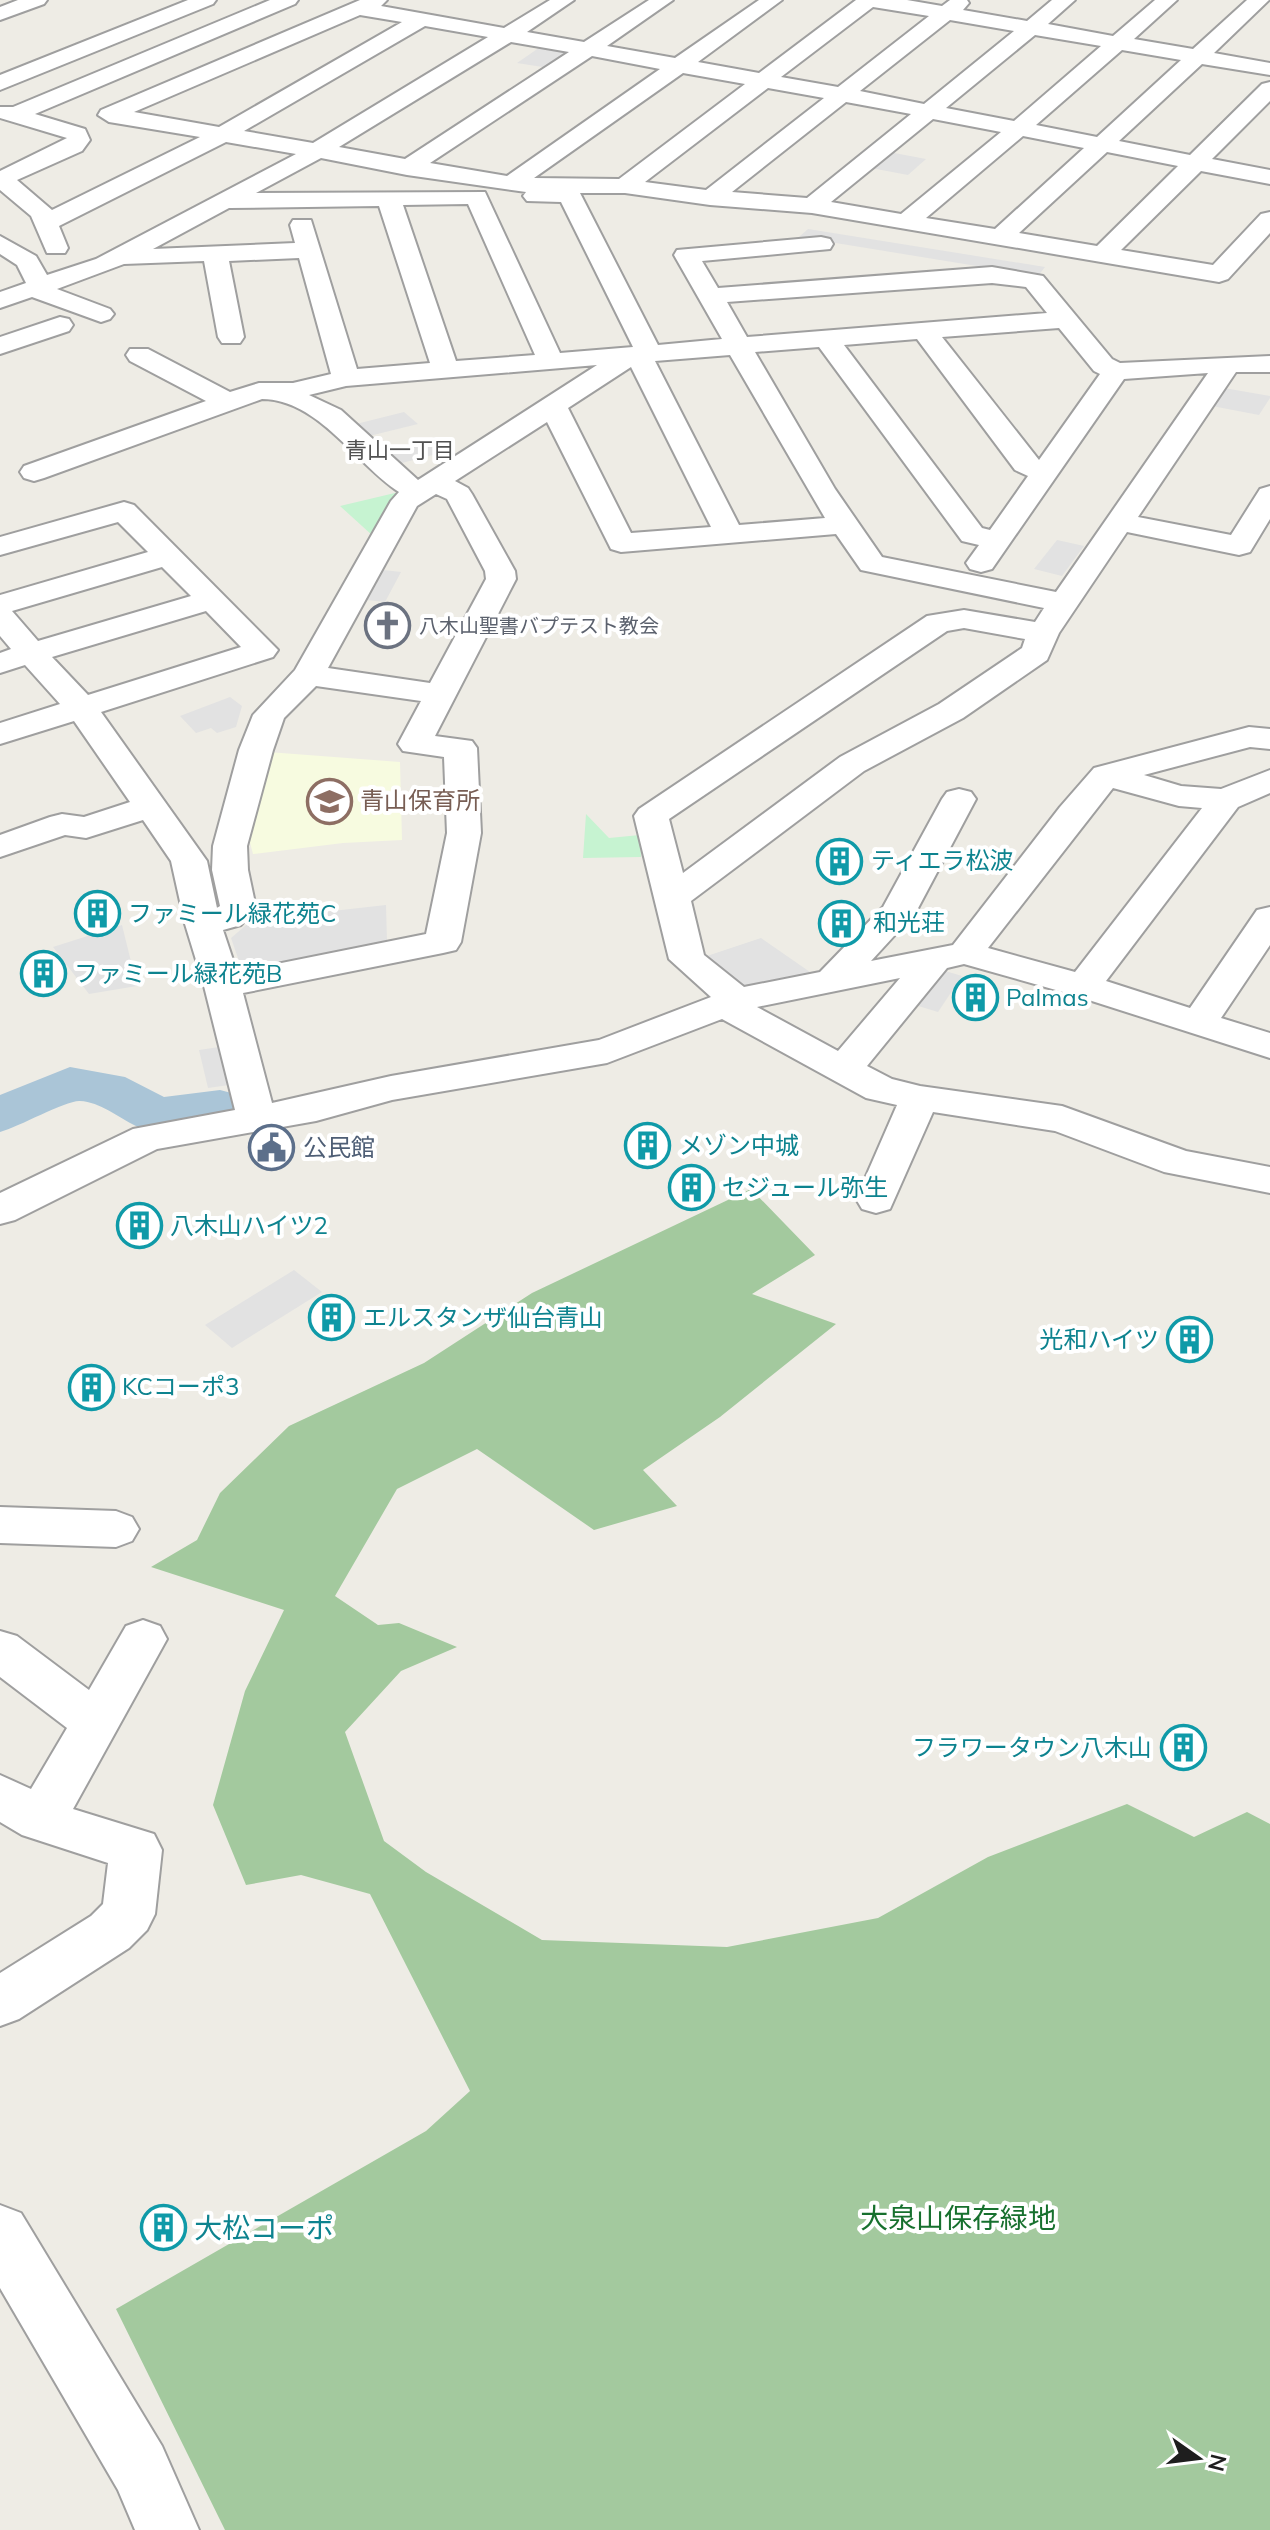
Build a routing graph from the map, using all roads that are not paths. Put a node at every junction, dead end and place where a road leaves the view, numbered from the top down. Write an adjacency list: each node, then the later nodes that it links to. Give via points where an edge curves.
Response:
1 (37, 0): 13 (street)
2 (206, 0): 16 (street)
3 (288, 0): 19 (street)
4 (564, 0): 18 (street)
5 (663, 0): 21 (street)
6 (772, 0): 24 (street)
7 (870, 0): 12 (street); 26 (street)
8 (1065, 0): 17 (street)
9 (1167, 0): 20 (street)
10 (1259, 0): 23 (street)
11 (368, 4): 15 (street); 22 (street)
12 (954, 7): 17 (street); 29 (street)
13 (0, 14)
14 (109, 19): 16 (street)
15 (423, 19): 18 (street); 35 (street)
16 (139, 27): 19 (street); 27 (street)
17 (1030, 28): 20 (street); 30 (street)
18 (507, 35): 21 (street); 37 (street)
19 (190, 41): 22 (street); 31 (street)
20 (1118, 42): 23 (street); 33 (street)
21 (586, 50): 24 (street); 39 (street)
22 (247, 55): 32 (street)
23 (1198, 57): 25 (street); 36 (street)
24 (677, 67): 26 (street); 41 (street)
25 (1270, 69)
26 (762, 81): 29 (street); 42 (street)
27 (0, 83)
28 (1270, 89): 38 (street)
29 (839, 94): 30 (street); 44 (street)
30 (927, 111): 33 (street); 48 (street)
31 (7, 113): 34 (street)
32 (109, 115): 34 (street); 35 (street)
33 (1016, 130): 36 (street); 50 (street)
34 (71, 131): 51 (street, via 79,140 74,146 11,173 4,181)
35 (220, 136): 37 (street); 51 (street)
36 (1099, 146): 38 (street); 52 (street)
37 (316, 152): 39 (street); 46 (street)
38 (1196, 163): 40 (street); 57 (street)
39 (407, 168): 41 (street)
40 (1270, 177)
41 (512, 183): 42 (street)
42 (625, 186): 44 (street)
43 (477, 197): 45 (street); 70 (street, via 569,195); 72 (street)
44 (710, 198): 48 (street)
45 (389, 199): 47 (street); 75 (street)
46 (225, 200): 47 (street); 58 (street)
47 (295, 201): 55 (street)
48 (812, 206): 50 (street)
49 (1270, 219): 57 (street, via 1219,274)
50 (906, 221): 52 (street)
51 (48, 222): 59 (street)
52 (1001, 237): 57 (street)
53 (821, 244): 60 (street, via 686,255)
54 (2, 246): 59 (street, via 27,261)
55 (309, 250): 56 (street); 77 (street)
56 (215, 254): 58 (street); 66 (street)
57 (1103, 254)
58 (116, 258): 59 (street)
59 (46, 285): 61 (street); 62 (street)
60 (711, 296): 63 (street, via 992,275 1034,281); 69 (street)
61 (0, 300)
62 (101, 314)
63 (1068, 319): 65 (street); 76 (street, via 1103,365)
64 (60, 325): 68 (street)
65 (924, 331): 67 (street); 82 (street, via 1025,464)
66 (231, 337)
67 (826, 339): 69 (street); 88 (street, via 972,535)
68 (0, 346)
69 (738, 346): 70 (street); 86 (street)
70 (639, 354): 72 (street); 80 (street); 87 (street)
71 (139, 355): 79 (street)
72 (551, 361): 75 (street)
73 (1228, 364): 74 (street); 76 (street); 85 (street)
74 (1270, 364)
75 (446, 370): 77 (street)
76 (1116, 371): 82 (street)
77 (346, 378): 78 (street)
78 (280, 392): 79 (street, via 259,391); 83 (street, via 331,416 406,485)
79 (228, 402): 81 (street)
80 (553, 406): 83 (street); 87 (street, via 621,543)
81 (34, 472)
82 (1043, 473): 88 (street)
83 (427, 486): 98 (street, via 405,501); 99 (street, via 458,494 501,579)
84 (1270, 495): 85 (street, via 1239,546)
85 (1120, 522): 93 (street)
86 (842, 525): 87 (street); 91 (street, via 872,564)
87 (729, 534)
88 (997, 540): 91 (street)
89 (0, 546): 90 (street, via 124,511)
90 (166, 556): 92 (street); 94 (street)
91 (967, 583): 93 (street)
92 (210, 600): 97 (street); 100 (street, via 262,650)
93 (1063, 603): 96 (street)
94 (0, 605)
95 (0, 617): 97 (street)
96 (1043, 633): 109 (street, via 1036,653 951,711 852,764); 109 (street, via 964,619 938,623 651,816)
97 (16, 658): 100 (street)
98 (308, 675): 99 (street); 111 (street, via 269,715 256,750 230,846 238,908 228,917)
99 (438, 694): 114 (street, via 415,744 460,748 464,833 443,942)
100 (81, 707): 101 (street); 107 (street)
101 (0, 734)
102 (1270, 739): 103 (street, via 1249,737)
103 (1106, 775): 106 (street, via 1179,796); 112 (street)
104 (1270, 780): 106 (street)
105 (959, 799): 113 (street, via 898,912)
106 (1226, 800): 115 (street)
107 (149, 807): 108 (street, via 86,828 62,824); 111 (street, via 189,861)
108 (0, 847)
109 (672, 898): 116 (street, via 687,959)
110 (1270, 918): 117 (street)
111 (203, 924): 114 (street)
112 (950, 956): 113 (street); 115 (street); 119 (street)
113 (834, 978): 116 (street)
114 (223, 986): 121 (street)
115 (1083, 986): 117 (street)
116 (731, 1003): 119 (street); 121 (street, via 607,1051 391,1088)
117 (1198, 1023): 118 (street)
118 (1270, 1046)
119 (844, 1069): 120 (street, via 880,1089)
120 (920, 1098): 122 (street, via 1062,1119 1178,1163); 123 (street)
121 (257, 1120): 124 (street, via 147,1138)
122 (1270, 1180)
123 (876, 1199)
124 (0, 1210)
125 (3, 1528): 126 (street)
126 (116, 1529)
127 (143, 1639): 129 (street)
128 (0, 1650): 129 (street)
129 (97, 1723): 130 (street)
130 (20, 1808): 131 (street, via 136,1850 128,1914 110,1932)
131 (0, 2002)
132 (0, 2233): 133 (street, via 140,2468)
133 (167, 2530)

